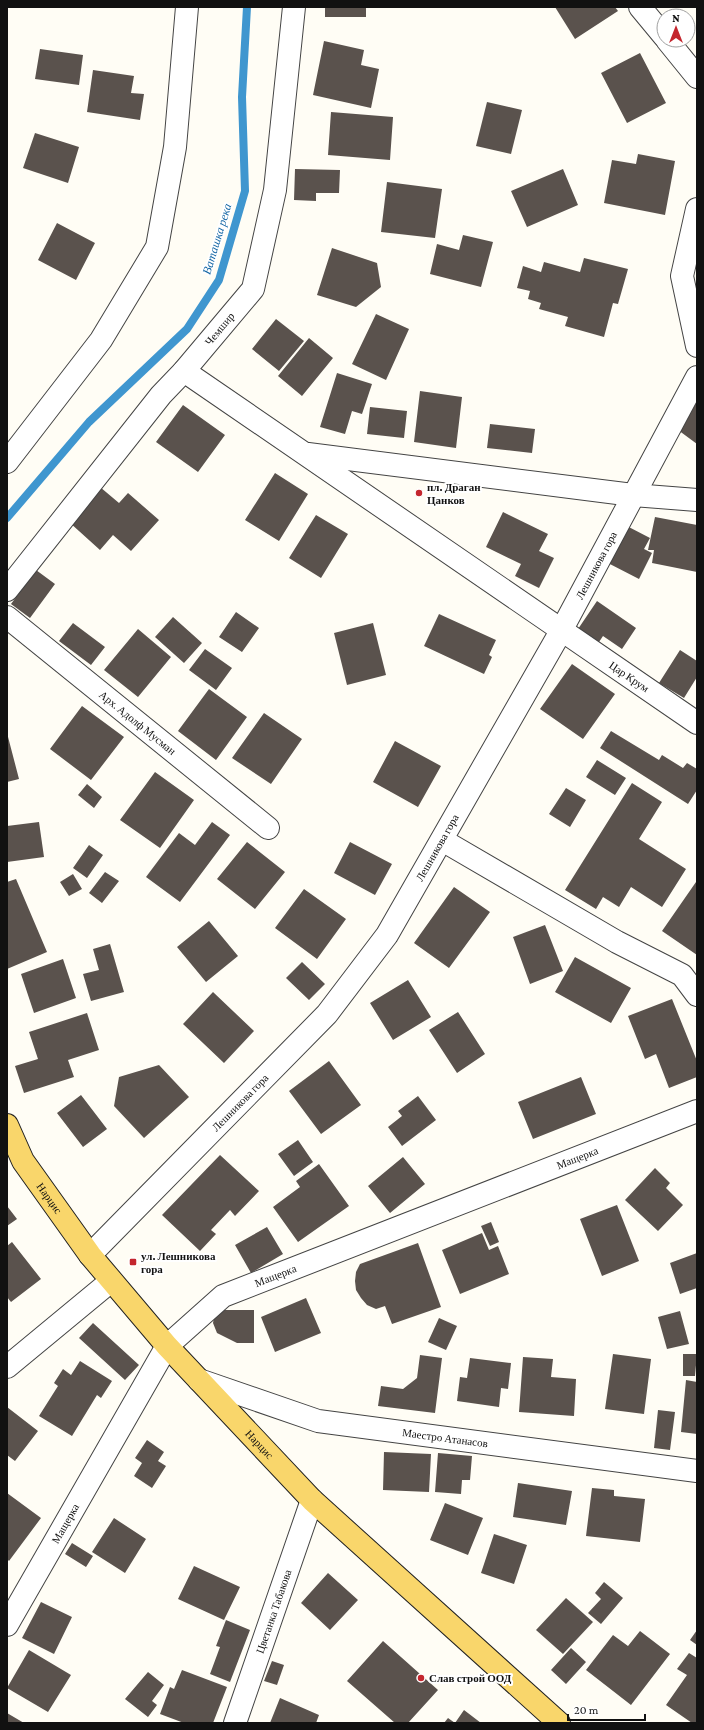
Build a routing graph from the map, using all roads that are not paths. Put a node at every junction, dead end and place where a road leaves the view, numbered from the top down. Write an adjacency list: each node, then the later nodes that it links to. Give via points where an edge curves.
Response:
1 (187, 7): 12 (street, via 175,147 157,247 101,340)
2 (294, 7): 9 (street, Чемшир, via 274,190 253,289)
3 (640, 7): 4 (street)
4 (656, 26)
5 (673, 48): 6 (street)
6 (697, 77)
7 (697, 209): 8 (street, via 682,276)
8 (697, 346)
9 (184, 372): 11 (street); 15 (street, Чемшир, via 161,395)
10 (697, 377): 13 (street, Лешникова гора)
11 (305, 454): 13 (street); 17 (street)
12 (7, 462)
13 (633, 495): 14 (street); 17 (street, Лешникова гора)
14 (697, 500)
15 (7, 590)
16 (7, 618): 19 (street, Арх. Адолф Мусман)
17 (561, 631): 18 (street, Цар Крум); 20 (street, Лешникова гора)
18 (697, 723)
19 (268, 828)
20 (442, 840): 21 (street, via 617,942 682,975); 24 (street, Лешникова гора, via 387,936 327,1014)
21 (697, 995)
22 (697, 1111): 26 (street, Мащерка, via 223,1296)
23 (7, 1125): 24 (main road, Нарцис, via 23,1161)
24 (90, 1255): 25 (main road, Нарцис)
25 (111, 1282): 26 (main road, Нарцис); 27 (street)
26 (167, 1346): 28 (main road, Нарцис); 31 (street, Мащерка)
27 (7, 1368)
28 (199, 1380): 29 (street, Маестро Атанасов, via 318,1421); 30 (main road, Нарцис)
29 (697, 1471)
30 (312, 1500): 32 (street, Цветанка Табакова); 33 (main road, Нарцис)
31 (7, 1625)
32 (235, 1723)
33 (559, 1723)

